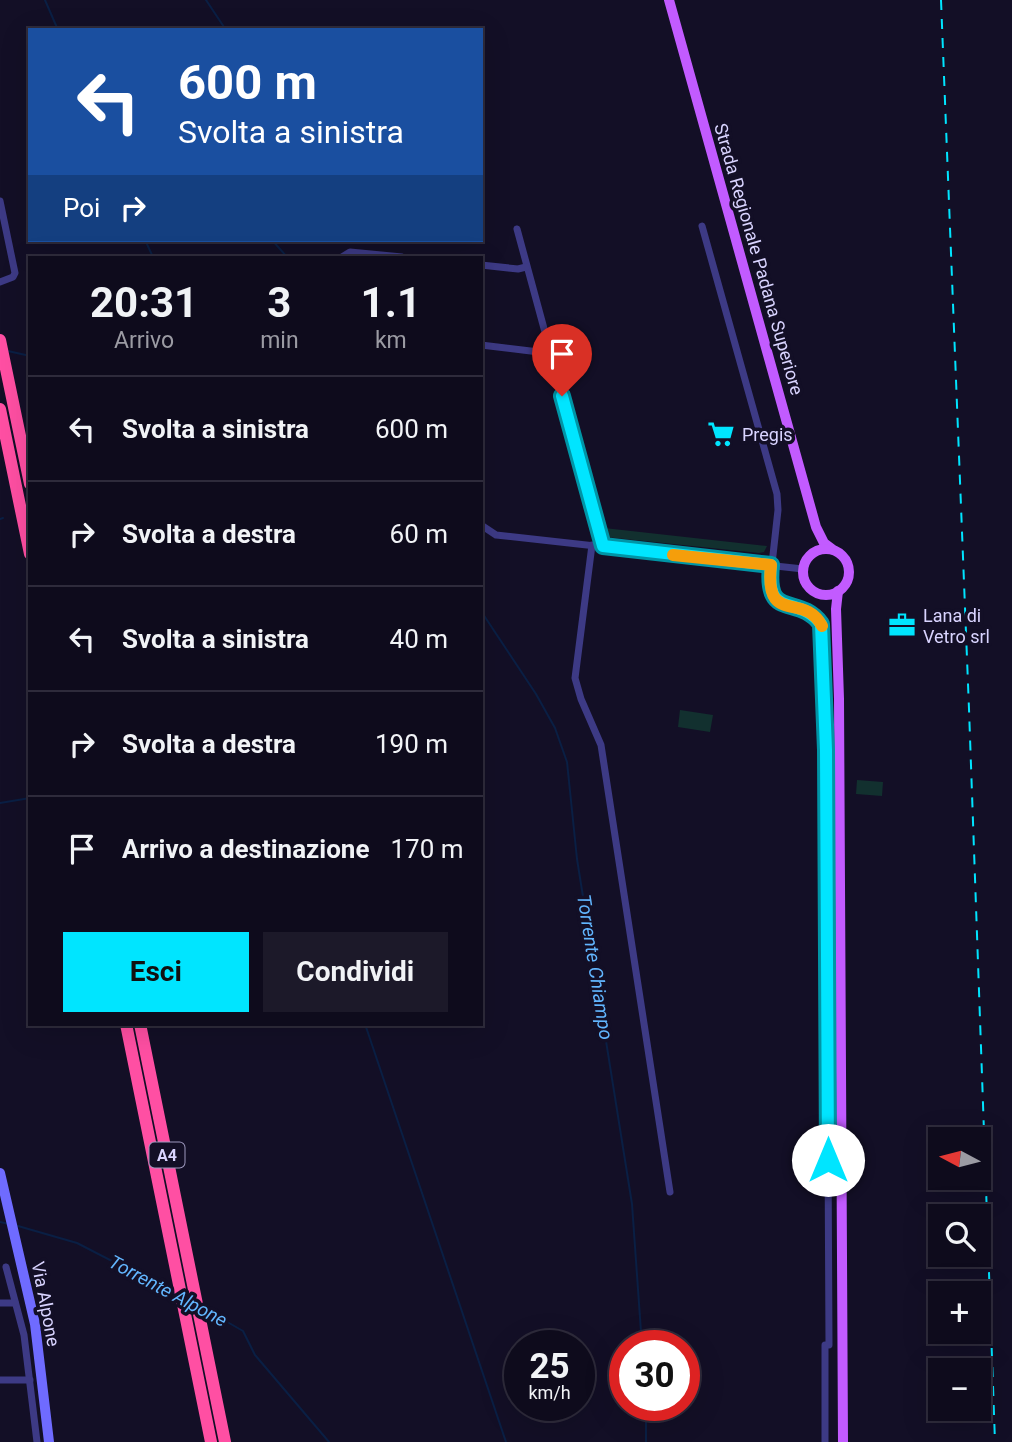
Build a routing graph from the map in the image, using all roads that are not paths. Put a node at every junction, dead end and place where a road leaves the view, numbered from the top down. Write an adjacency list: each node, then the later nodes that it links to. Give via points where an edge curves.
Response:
1 (669, 0): 16 (main road, Strada Regionale Padana Superiore)
2 (0, 201): 9 (street, via 15,273)
3 (702, 226): 22 (street, via 777,494)
4 (517, 229): 8 (street)
5 (344, 256): 6 (street, via 350,252)
6 (392, 256)
7 (483, 265): 8 (street)
8 (526, 267): 12 (street)
9 (0, 282)
10 (0, 340): 14 (highway)
11 (483, 345): 12 (street)
12 (549, 350): 19 (street)
13 (0, 409): 17 (highway)
14 (28, 475)
15 (483, 526): 18 (street, via 496,535)
16 (816, 527): 20 (main road, Strada Regionale Padana Superiore); 21 (main road, Strada Regionale Padana Superiore)
17 (28, 544)
18 (592, 545): 19 (street); 30 (street, via 575,678 601,745)
19 (603, 546): 22 (street)
20 (832, 549): 21 (main road); 24 (main road, via 844,558 849,572)
21 (811, 555): 23 (main road)
22 (771, 565): 23 (street); 34 (street, via 769,591 776,601 815,615 824,635)
23 (803, 569): 25 (main road, via 806,583)
24 (838, 591): 25 (main road); 26 (main road)
25 (824, 594): 26 (main road, via 833,607)
26 (837, 628): 35 (main road)
27 (126, 1026): 40 (highway, A4)
28 (140, 1026): 41 (highway, A4)
29 (0, 1173): 39 (main road, Via Alpone, via 35,1324)
30 (670, 1192)
31 (6, 1267): 33 (street)
32 (0, 1303): 33 (street)
33 (15, 1303): 37 (street)
34 (829, 1345): 35 (street); 42 (street, via 825,1345)
35 (843, 1345): 43 (main road)
36 (0, 1380): 37 (street)
37 (30, 1380): 38 (street)
38 (37, 1442)
39 (49, 1442)
40 (211, 1442)
41 (225, 1442)
42 (825, 1442)
43 (844, 1442)

